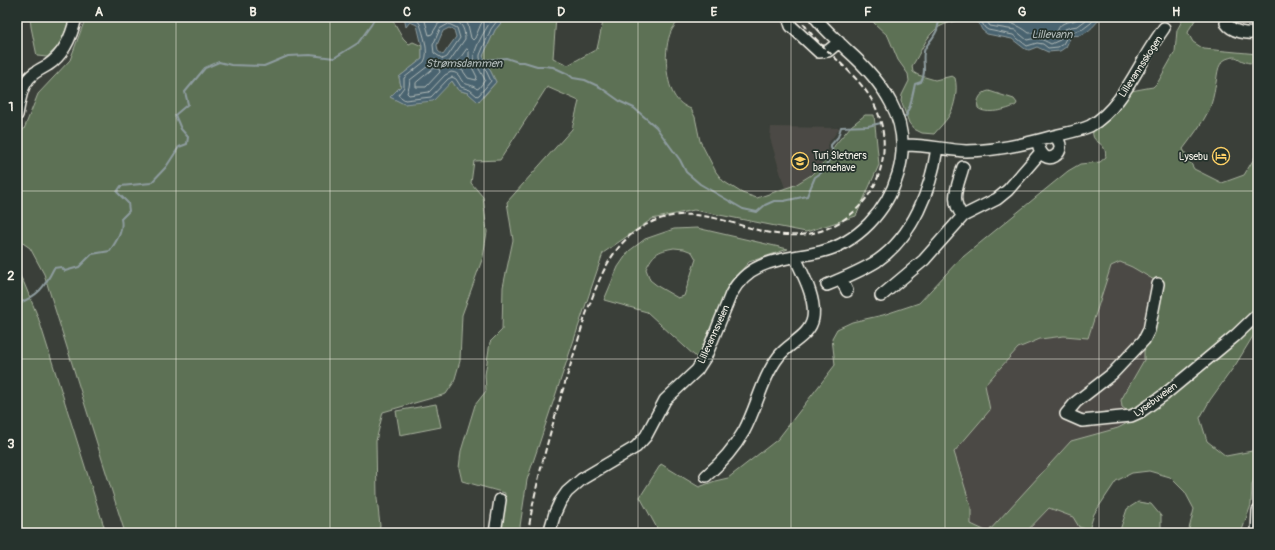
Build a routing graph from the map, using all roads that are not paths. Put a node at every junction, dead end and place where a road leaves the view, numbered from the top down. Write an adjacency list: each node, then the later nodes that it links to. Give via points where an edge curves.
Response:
1 (76, 17): 8 (street, via 64,49 24,84)
2 (788, 17): 7 (street, via 791,26 819,52 828,51)
3 (816, 17): 7 (street, Lillevannsveien)
4 (1228, 17): 6 (street, via 1226,23 1229,28 1252,34)
5 (1164, 28): 9 (street, Lillevannsskogen, via 1127,87 1106,114 1083,129)
6 (1258, 32)
7 (840, 42): 11 (street, Lillevannsveien, via 867,69 887,95 898,120)
8 (17, 115)
9 (1054, 136): 10 (street, Lillevannsskogen); 13 (street, via 1060,144 1058,154 1049,158)
10 (1038, 142): 12 (street, Lillevannsskogen, via 981,151); 13 (street)
11 (902, 145): 12 (street, Lillevannsskogen); 16 (street, Lillevannsveien, via 894,184 874,218 836,247)
12 (937, 148): 17 (street, via 926,193 912,223 902,237 878,260)
13 (1040, 153): 15 (street, via 1008,190 997,199)
14 (963, 167): 15 (street, via 955,200)
15 (963, 216): 21 (street, via 924,260)
16 (795, 257): 23 (street, via 811,296 811,324 780,356 743,432); 27 (street, Lillevannsveien, via 755,268 738,282 702,364 665,400 639,444 567,492 555,513)
17 (841, 279): 19 (street); 20 (street)
18 (1158, 284): 22 (street, Lysebuveien, via 1149,330 1144,340 1112,374 1076,402 1066,414 1082,421 1131,416 1140,412 1164,395)
19 (827, 285)
20 (847, 291)
21 (881, 296)
22 (1258, 314)
23 (706, 476)
24 (500, 500): 26 (street)
25 (1258, 511): 28 (street)
26 (495, 533)
27 (549, 533)
28 (1257, 533)

